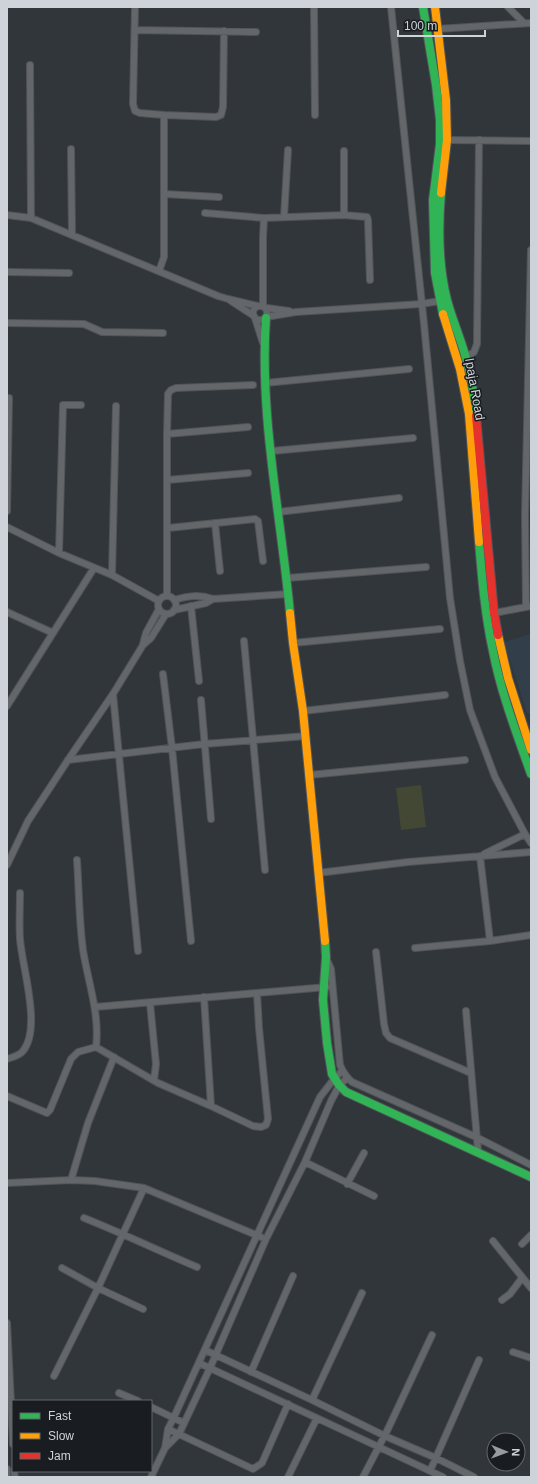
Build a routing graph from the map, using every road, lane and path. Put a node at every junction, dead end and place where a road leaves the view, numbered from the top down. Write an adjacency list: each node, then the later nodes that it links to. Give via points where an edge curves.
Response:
1 (135, 7): 10 (street)
2 (314, 7): 15 (street)
3 (391, 7): 38 (street)
4 (423, 7): 37 (main road, Ipaja Road, via 440,120 440,144 433,200 435,273)
5 (435, 7): 9 (main road, Ipaja Road)
6 (508, 7): 7 (street)
7 (523, 22): 8 (street); 9 (street)
8 (531, 23)
9 (437, 29): 16 (main road, Ipaja Road, via 446,100)
10 (135, 30): 11 (street); 14 (street, via 135,111 140,114)
11 (224, 31): 12 (street); 14 (street, via 221,115)
12 (256, 32)
13 (30, 65): 28 (street)
14 (164, 115): 22 (street)
15 (315, 115)
16 (447, 140): 17 (street); 46 (main road, Ipaja Road, via 440,215 440,261 447,300)
17 (479, 140): 18 (street); 46 (street, via 477,344 474,352)
18 (531, 141)
19 (71, 149): 30 (street)
20 (288, 150): 27 (street)
21 (344, 151): 26 (street)
22 (164, 194): 23 (street); 32 (street, via 164,257)
23 (219, 197)
24 (205, 213): 29 (street)
25 (7, 215): 28 (street)
26 (344, 215): 27 (street); 35 (street, via 367,217)
27 (284, 217): 29 (street)
28 (31, 218): 30 (street)
29 (264, 218): 39 (street)
30 (72, 234): 32 (street)
31 (531, 250): 57 (street)
32 (159, 270): 36 (street)
33 (7, 272): 34 (street)
34 (69, 273)
35 (370, 280)
36 (228, 299): 39 (street); 41 (street)
37 (440, 302): 38 (street); 92 (main road, Ipaja Road, via 460,369 468,414 488,622 493,652)
38 (421, 304): 40 (street); 112 (street, via 450,598 460,661 470,710 478,733 495,777)
39 (262, 307): 40 (street); 41 (street, via 254,309); 42 (street, via 268,313)
40 (296, 312): 42 (street)
41 (255, 317): 42 (street, via 261,320); 45 (street)
42 (266, 317): 45 (main road)
43 (7, 323): 44 (street, via 84,324 102,332)
44 (163, 333)
45 (264, 346): 48 (main road)
46 (466, 357): 84 (main road, Ipaja Road, via 474,398)
47 (409, 369): 48 (street)
48 (265, 383): 56 (main road)
49 (253, 385): 54 (street, via 171,390 168,394)
50 (9, 398): 61 (street)
51 (81, 405): 67 (street, via 63,405)
52 (116, 406): 72 (street)
53 (248, 426): 54 (street)
54 (167, 434): 59 (street)
55 (413, 438): 56 (street)
56 (272, 451): 62 (main road)
57 (529, 468): 63 (street)
58 (248, 473): 59 (street)
59 (167, 480): 66 (street)
60 (398, 498): 62 (street)
61 (7, 511)
62 (278, 512): 73 (main road)
63 (528, 515): 80 (street)
64 (215, 523): 66 (street); 68 (street, via 252,519 258,521); 71 (street)
65 (7, 527): 67 (street)
66 (168, 528): 75 (street)
67 (59, 553): 69 (street)
68 (264, 561)
69 (94, 568): 72 (street); 87 (street)
70 (426, 568): 73 (street)
71 (220, 571)
72 (112, 574): 77 (street)
73 (287, 578): 74 (main road)
74 (288, 594): 76 (street); 89 (main road)
75 (167, 596): 77 (street); 78 (street)
76 (212, 599): 78 (street, via 195,596); 79 (street)
77 (159, 600): 81 (street)
78 (174, 600): 82 (street)
79 (191, 606): 82 (street); 93 (street)
80 (528, 607): 84 (street)
81 (159, 609): 85 (street); 90 (street, via 146,633)
82 (174, 610): 85 (street)
83 (7, 612): 87 (street)
84 (494, 613): 92 (main road, Ipaja Road)
85 (166, 614): 90 (street, via 151,638)
86 (440, 629): 89 (street)
87 (53, 633): 97 (street)
88 (244, 641): 102 (street)
89 (293, 643): 100 (main road)
90 (143, 645): 95 (street)
91 (163, 674): 104 (street)
92 (504, 680): 105 (main road, Ipaja Road); 109 (main road, Ipaja Road)
93 (199, 681)
94 (7, 694): 97 (street)
95 (113, 694): 106 (street); 107 (street)
96 (445, 695): 100 (street)
97 (14, 696): 99 (street)
98 (201, 700): 103 (street)
99 (7, 706)
100 (303, 711): 101 (main road)
101 (306, 736): 102 (street); 110 (main road)
102 (253, 739): 103 (street); 118 (street)
103 (204, 744): 104 (street); 111 (street)
104 (172, 748): 106 (street); 122 (street)
105 (531, 750)
106 (119, 754): 107 (street); 125 (street)
107 (68, 760): 117 (street, via 28,821)
108 (465, 760): 110 (street)
109 (531, 774)
110 (309, 775): 119 (main road)
111 (211, 819)
112 (525, 834): 113 (street); 115 (street)
113 (531, 842)
114 (531, 852): 115 (street)
115 (480, 856): 119 (street); 123 (street)
116 (77, 860): 133 (street, via 83,950)
117 (7, 865)
118 (265, 870)
119 (318, 872): 127 (main road)
120 (20, 893): 137 (street, via 20,939 32,1008 31,1024 29,1040 23,1050)
121 (531, 935): 123 (street)
122 (191, 941)
123 (490, 941): 124 (street)
124 (415, 948)
125 (138, 950)
126 (376, 952): 139 (street, via 386,1034)
127 (326, 957): 128 (main road, via 323,970); 129 (street, via 331,969)
128 (324, 987): 129 (street); 130 (street); 141 (main road, via 328,1055)
129 (332, 987): 138 (street)
130 (257, 993): 131 (street); 145 (street, via 268,1119 266,1125 253,1126)
131 (204, 997): 132 (street); 145 (street)
132 (150, 1003): 133 (street); 142 (street, via 156,1064)
133 (95, 1007): 135 (street, via 98,1035)
134 (466, 1010): 139 (street)
135 (96, 1047): 136 (street); 144 (street, via 78,1052 71,1058 47,1112)
136 (114, 1057): 142 (street); 152 (street, via 88,1123)
137 (7, 1059)
138 (342, 1071): 140 (street); 141 (street)
139 (471, 1073): 146 (street)
140 (347, 1078): 143 (street); 146 (street)
141 (334, 1079): 143 (main road); 159 (street, via 320,1097)
142 (154, 1080): 145 (street)
143 (339, 1086): 147 (main road, via 346,1092); 149 (street)
144 (7, 1096)
145 (211, 1106)
146 (476, 1137): 147 (street); 150 (street)
147 (478, 1151): 151 (main road)
148 (364, 1153): 154 (street)
149 (305, 1162): 154 (street); 161 (street)
150 (531, 1165)
151 (531, 1177)
152 (71, 1180): 153 (street); 155 (street)
153 (7, 1183)
154 (347, 1184): 156 (street)
155 (144, 1188): 158 (street); 159 (street)
156 (374, 1196)
157 (84, 1218): 158 (street)
158 (124, 1234): 164 (street); 168 (street)
159 (258, 1235): 161 (street); 175 (street)
160 (531, 1235): 163 (street)
161 (266, 1239): 177 (street)
162 (493, 1241): 167 (street)
163 (522, 1244)
164 (196, 1267)
165 (62, 1268): 168 (street)
166 (293, 1276): 182 (street)
167 (522, 1278): 169 (street); 171 (street)
168 (98, 1288): 172 (street); 183 (street)
169 (531, 1288)
170 (362, 1292): 187 (street)
171 (502, 1300)
172 (143, 1309)
173 (7, 1323): 185 (street)
174 (432, 1335): 196 (street)
175 (205, 1350): 177 (street); 180 (street)
176 (513, 1352): 178 (street)
177 (216, 1354): 181 (street); 182 (street)
178 (531, 1358)
179 (479, 1360): 199 (street)
180 (199, 1363): 181 (street); 190 (street)
181 (210, 1368): 188 (street); 192 (street)
182 (251, 1372): 187 (street)
183 (54, 1376)
184 (119, 1393): 186 (street)
185 (9, 1399): 194 (street)
186 (136, 1400)
187 (312, 1400): 196 (street)
188 (288, 1404): 191 (street); 195 (street, via 262,1463 252,1469)
189 (152, 1407): 190 (street)
190 (174, 1417): 192 (street); 193 (street)
191 (318, 1418): 197 (street); 204 (street)
192 (184, 1422): 195 (street)
193 (168, 1429): 195 (street); 198 (street)
194 (12, 1433)
195 (179, 1434): 198 (street)
196 (385, 1436): 197 (street); 199 (street)
197 (378, 1447): 201 (street); 205 (street)
198 (165, 1448): 203 (street)
199 (436, 1458): 201 (street); 207 (street)
200 (7, 1469): 202 (street)
201 (430, 1471): 206 (street)
202 (7, 1477)
203 (151, 1477)
204 (288, 1477)
205 (363, 1477)
206 (443, 1477)
207 (474, 1477)

